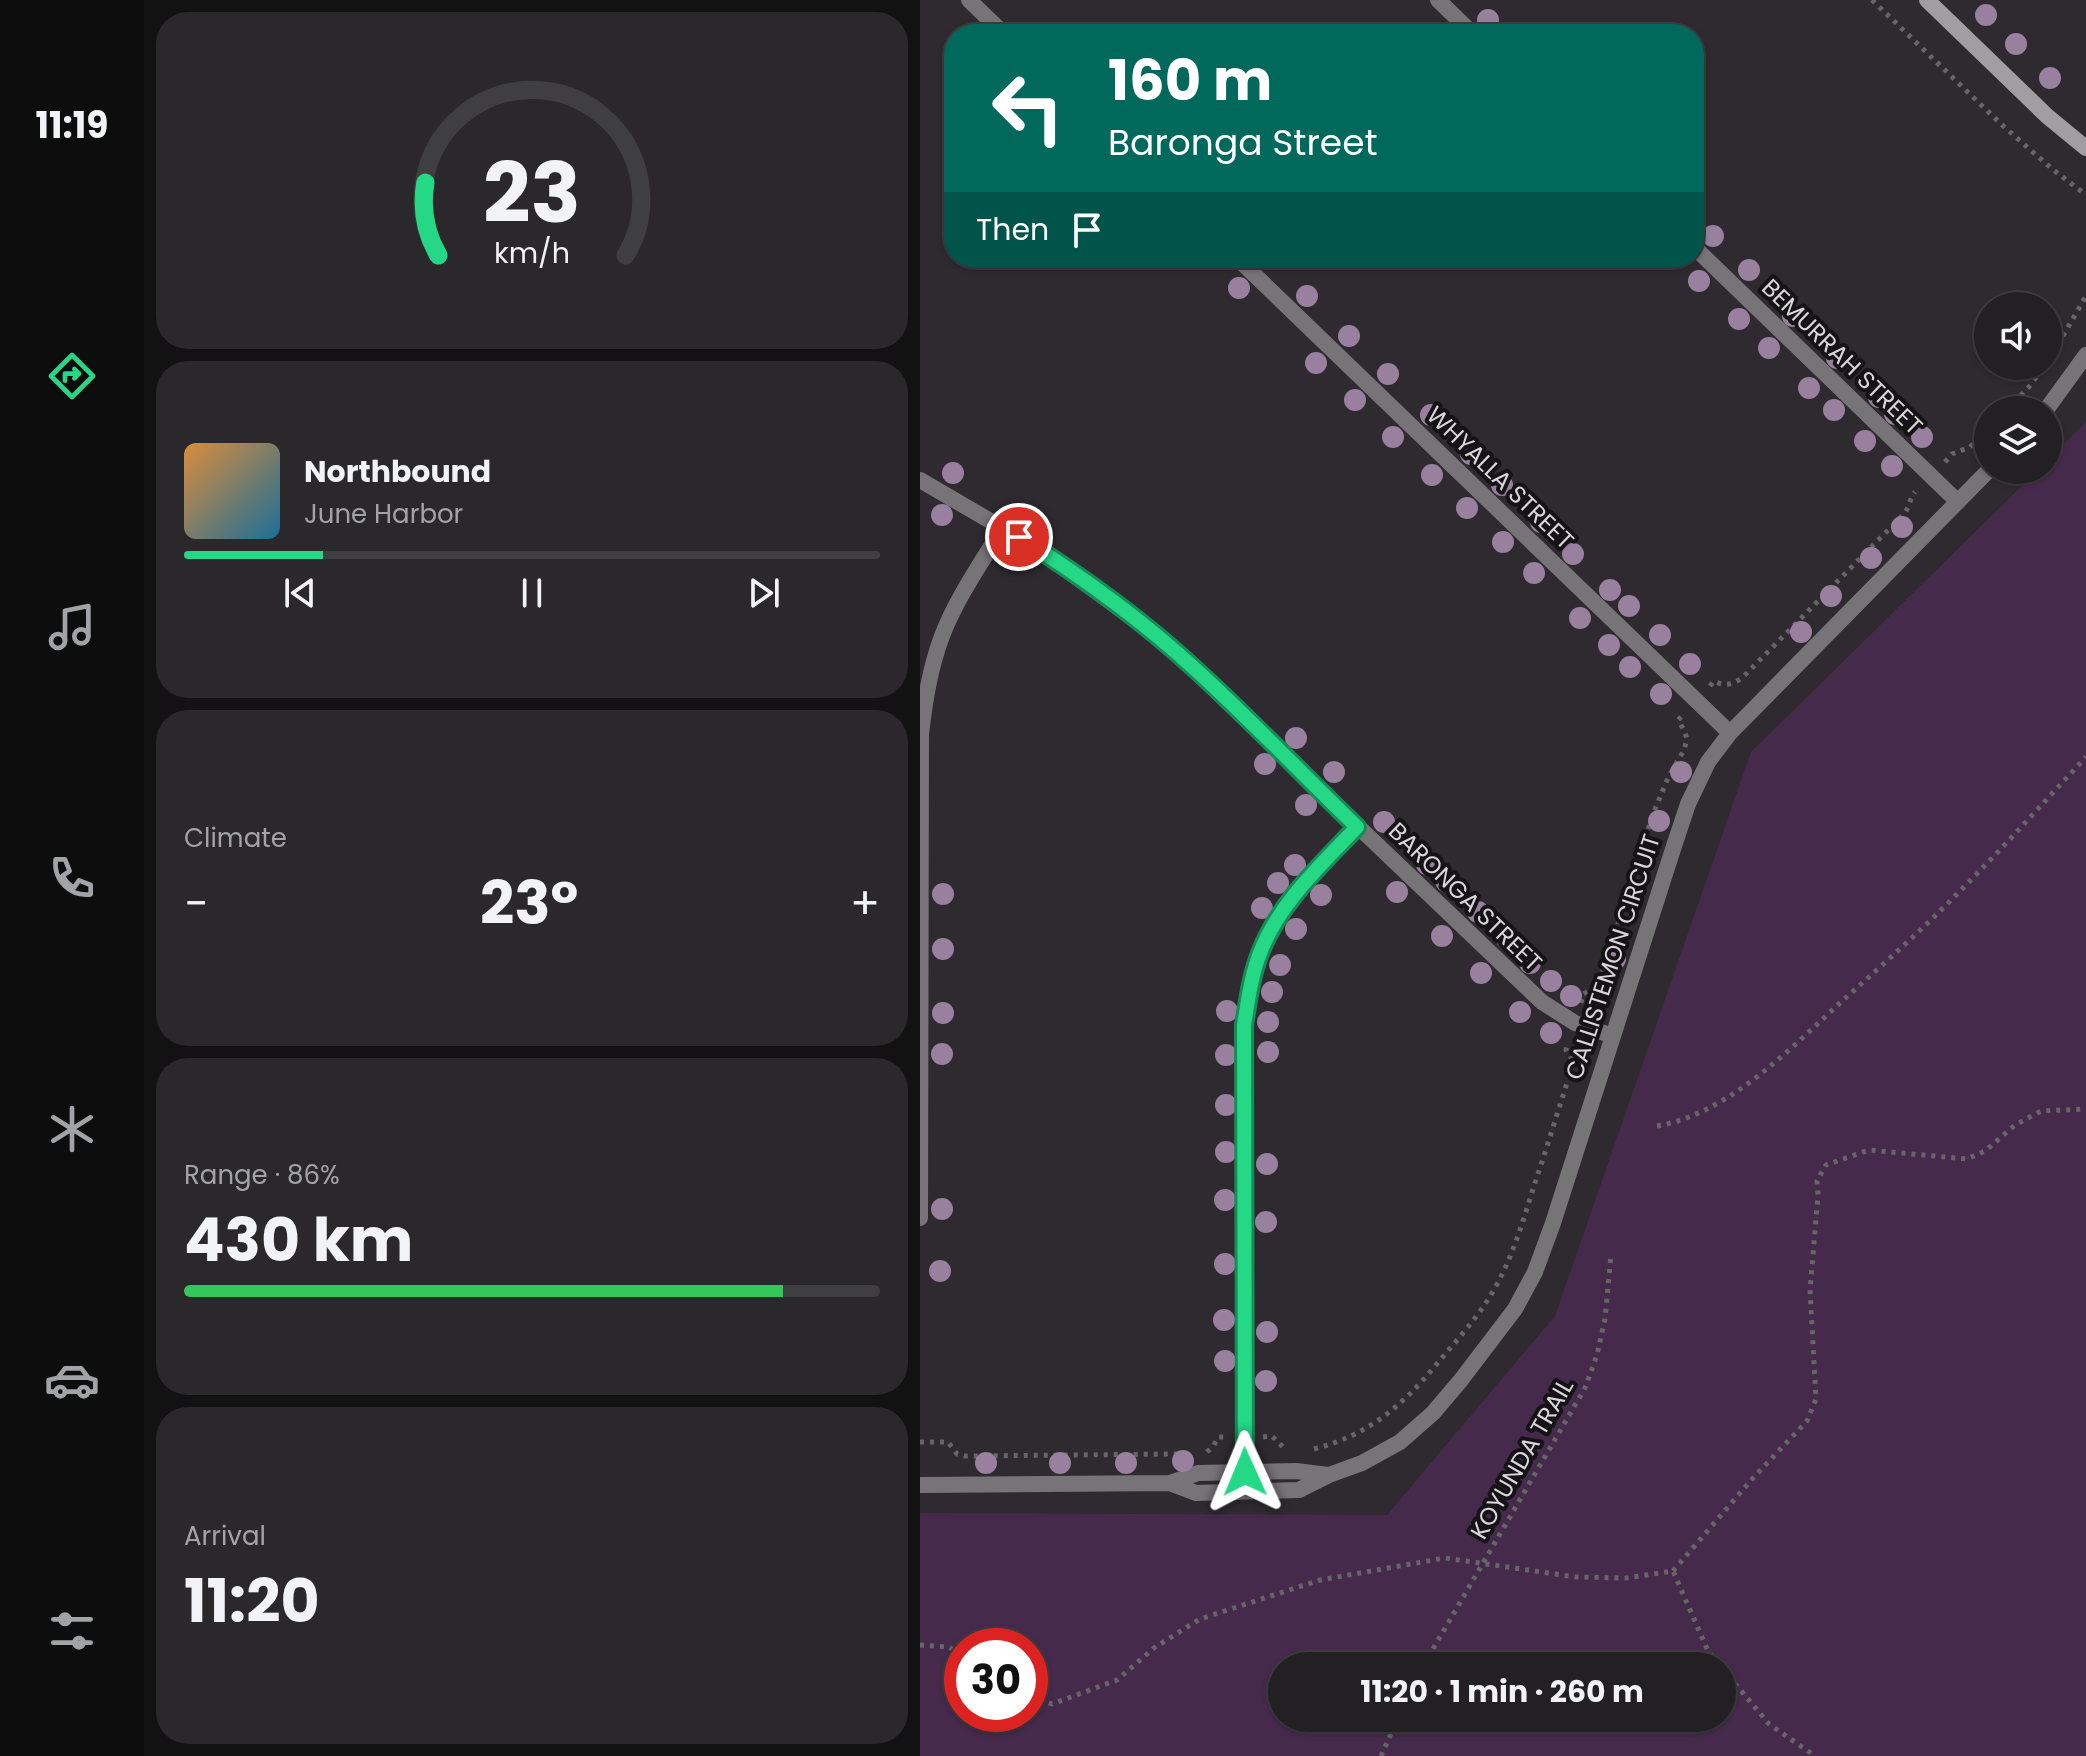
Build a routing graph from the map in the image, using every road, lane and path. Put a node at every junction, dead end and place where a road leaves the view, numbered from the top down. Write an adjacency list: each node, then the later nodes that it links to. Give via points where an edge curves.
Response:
1 (969, 0): 5 (street)
2 (1438, 0): 6 (street)
3 (1872, 0): 8 (path, via 2001,124)
4 (1927, 0): 7 (street)
5 (994, 24)
6 (1463, 24)
7 (2086, 148)
8 (2086, 195)
9 (1704, 257): 22 (street, BEMURRAH STREET)
10 (1247, 268): 26 (street, WHYALLA STREET)
11 (2086, 296): 12 (path)
12 (2062, 337)
13 (2086, 355): 16 (street)
14 (2034, 380): 15 (path)
15 (2020, 396)
16 (2056, 396)
17 (1974, 443): 18 (path)
18 (1945, 462)
19 (920, 480): 23 (street, BARONGA STREET)
20 (1975, 484): 22 (street, CALLISTEMON CIRCUIT)
21 (1917, 490): 24 (path, via 1908,509 1743,677 1728,684 1714,681)
22 (1958, 502): 26 (street, CALLISTEMON CIRCUIT)
23 (1003, 527): 28 (street, BARONGA STREET, via 1172,649); 34 (street, via 943,634 924,703)
24 (1708, 687)
25 (1684, 713): 29 (path, via 1678,720 1687,739 1684,750 1653,814 1600,980 1583,994)
26 (1730, 733): 30 (street, CALLISTEMON CIRCUIT, via 1708,762 1688,804)
27 (2086, 757): 33 (path, via 1955,896 1783,1055 1709,1108)
28 (1357, 827): 30 (street, BARONGA STREET, via 1542,1002 1575,1023); 43 (street, via 1271,928 1259,955 1244,1025)
29 (1581, 1003)
30 (1613, 1036): 44 (street, CALLISTEMON CIRCUIT, via 1553,1223 1515,1309 1433,1413 1400,1442)
31 (1569, 1041): 40 (path, via 1571,1070 1515,1247 1489,1298 1391,1412 1334,1444)
32 (2086, 1109): 48 (path, via 2041,1111 1967,1159 1869,1150 1826,1165 1817,1181 1810,1290 1816,1399 1807,1421)
33 (1657, 1126)
34 (920, 1218)
35 (1611, 1255): 47 (path, KOYUNDA TRAIL, via 1605,1319 1585,1388)
36 (1228, 1437): 42 (path, via 1218,1437 1207,1452)
37 (1263, 1437): 39 (path, via 1272,1436)
38 (920, 1442): 41 (path, via 948,1442 965,1456)
39 (1287, 1450)
40 (1306, 1450)
41 (1182, 1454)
42 (1198, 1454)
43 (1245, 1472): 44 (street, CALLISTEMON CIRCUIT); 45 (street, CALLISTEMON CIRCUIT, via 1198,1473)
44 (1329, 1475): 45 (street, CALLISTEMON CIRCUIT, via 1299,1490 1196,1493)
45 (1170, 1483): 46 (street, CALLISTEMON CIRCUIT)
46 (920, 1485)
47 (1483, 1563): 48 (path, via 1576,1577 1626,1578); 51 (path, KOYUNDA TRAIL); 54 (path, via 1445,1558 1320,1580 1200,1619 1117,1680)
48 (1673, 1571): 52 (path)
49 (920, 1645): 50 (path)
50 (944, 1647)
51 (1431, 1652)
52 (1709, 1652)
53 (1736, 1685): 57 (path, via 1769,1724)
54 (1048, 1703)
55 (1392, 1732): 56 (path)
56 (1381, 1756)
57 (1815, 1756)

